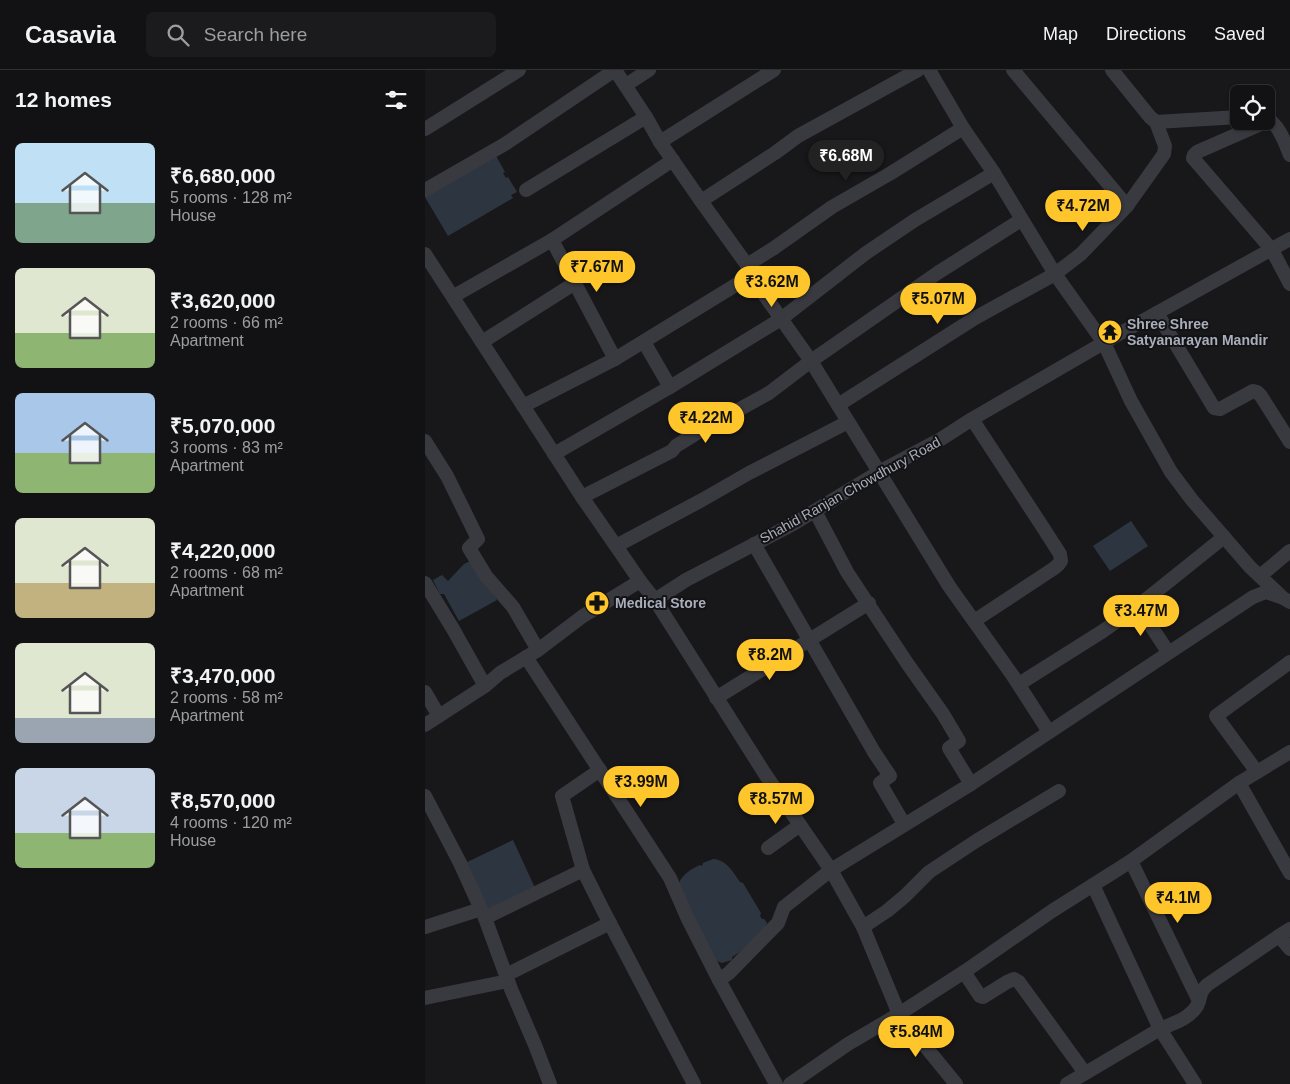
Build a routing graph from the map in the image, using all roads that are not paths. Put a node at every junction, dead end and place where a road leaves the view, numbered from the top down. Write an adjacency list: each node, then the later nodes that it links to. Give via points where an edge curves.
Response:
1 (519, 70): 15 (street)
2 (615, 70): 9 (street); 21 (street, via 505,144)
3 (649, 70): 9 (street)
4 (774, 70): 17 (street)
5 (918, 70): 23 (street, via 798,136)
6 (929, 70): 14 (street)
7 (1013, 70): 24 (street)
8 (1112, 70): 12 (street)
9 (626, 85): 10 (street)
10 (646, 117): 17 (street); 22 (street)
11 (1230, 118): 12 (street)
12 (1156, 122): 24 (street, via 1165,146 1164,154)
13 (1275, 127): 18 (street)
14 (963, 128): 20 (street); 30 (street, via 831,207 774,248)
15 (425, 129)
16 (1244, 130): 28 (street, via 1197,152 1193,158)
17 (660, 142): 19 (street)
18 (1290, 155)
19 (673, 160): 23 (street); 27 (street)
20 (994, 173): 25 (street); 36 (street, via 866,253)
21 (425, 190)
22 (526, 190)
23 (701, 201): 30 (street)
24 (1127, 206): 31 (street, via 1081,254)
25 (1021, 220): 31 (street); 41 (street, via 939,272)
26 (1290, 239): 28 (street, Shahid Ranjan Chowdhury Road)
27 (553, 240): 32 (street); 34 (street)
28 (1272, 250): 33 (street); 35 (street, Shahid Ranjan Chowdhury Road)
29 (425, 254): 34 (street)
30 (750, 270): 36 (street); 38 (street)
31 (1055, 274): 39 (street); 43 (street, via 975,318)
32 (575, 283): 37 (street); 40 (street)
33 (1290, 284)
34 (454, 296): 37 (street)
35 (1157, 313): 39 (street, Shahid Ranjan Chowdhury Road); 48 (street, via 1214,408 1221,410 1253,391 1257,392)
36 (781, 319): 41 (street); 42 (street)
37 (482, 342): 44 (street)
38 (644, 342): 40 (street); 42 (street)
39 (1104, 343): 45 (street, Shahid Ranjan Chowdhury Road); 53 (street, via 1131,402 1171,472)
40 (615, 359): 44 (street)
41 (811, 361): 43 (street); 51 (street, via 769,393 700,431 672,451)
42 (670, 387): 49 (street)
43 (838, 405): 46 (street)
44 (523, 406): 49 (street)
45 (972, 419): 50 (street, Shahid Ranjan Chowdhury Road); 64 (street, via 1060,554 1061,561)
46 (848, 422): 50 (street); 55 (street)
47 (425, 441): 67 (street, via 447,476 478,538 469,548 486,576 513,607)
48 (1290, 442)
49 (554, 454): 51 (street)
50 (879, 472): 52 (street, Shahid Ranjan Chowdhury Road); 64 (street, via 949,586)
51 (582, 497): 55 (street)
52 (815, 511): 54 (street, Shahid Ranjan Chowdhury Road); 62 (street, via 847,572)
53 (1224, 537): 57 (street); 63 (street)
54 (754, 544): 60 (street, Shahid Ranjan Chowdhury Road); 65 (street)
55 (617, 546): 58 (street)
56 (1290, 551): 57 (street)
57 (1259, 576): 61 (street)
58 (640, 581): 60 (street); 67 (street)
59 (425, 583): 70 (street)
60 (655, 600): 72 (street)
61 (1287, 600): 66 (street, via 1266,592 1253,597)
62 (869, 603): 65 (street); 80 (street, via 959,741 949,748)
63 (1138, 606): 66 (street); 69 (street)
64 (974, 620): 69 (street)
65 (809, 640): 72 (street); 83 (street, via 890,776 880,783)
66 (1168, 652): 75 (street)
67 (532, 653): 70 (street); 77 (street)
68 (1290, 662): 78 (street, via 1217,716)
69 (1019, 684): 75 (street)
70 (485, 686): 73 (street)
71 (425, 692): 73 (street)
72 (716, 698): 84 (street)
73 (439, 716): 74 (street)
74 (425, 724)
75 (1049, 732): 80 (street)
76 (1290, 752): 78 (street)
77 (600, 770): 87 (street, via 562,796); 99 (street, via 670,878)
78 (1257, 772): 79 (street)
79 (1239, 783): 86 (street); 89 (street)
80 (971, 784): 83 (street)
81 (1059, 791): 94 (street, via 929,872 887,911)
82 (425, 796): 91 (street)
83 (904, 824): 88 (street)
84 (800, 825): 85 (street); 88 (street)
85 (768, 848)
86 (1131, 861): 90 (street); 101 (street)
87 (583, 870): 91 (street); 92 (street)
88 (831, 870): 94 (street); 99 (street, via 784,907 778,923)
89 (1290, 872)
90 (1093, 885): 97 (street); 103 (street)
91 (483, 913): 93 (street); 98 (street)
92 (610, 923): 98 (street); 106 (street)
93 (425, 926)
94 (863, 927): 102 (street)
95 (1285, 933): 96 (street); 101 (street, via 1207,985 1200,992)
96 (1290, 949)
97 (964, 972): 102 (street); 104 (street, via 983,998 1007,982 1014,979 1019,982)
98 (507, 978): 100 (street); 105 (street)
99 (719, 980): 107 (street)
100 (425, 998)
101 (1199, 1001): 103 (street, via 1185,1018)
102 (899, 1014): 108 (street); 109 (street)
103 (1160, 1029): 104 (street); 111 (street)
104 (1085, 1073): 110 (street)
105 (550, 1084)
106 (694, 1084)
107 (776, 1084)
108 (790, 1084)
109 (956, 1084)
110 (1067, 1084)
111 (1195, 1084)

